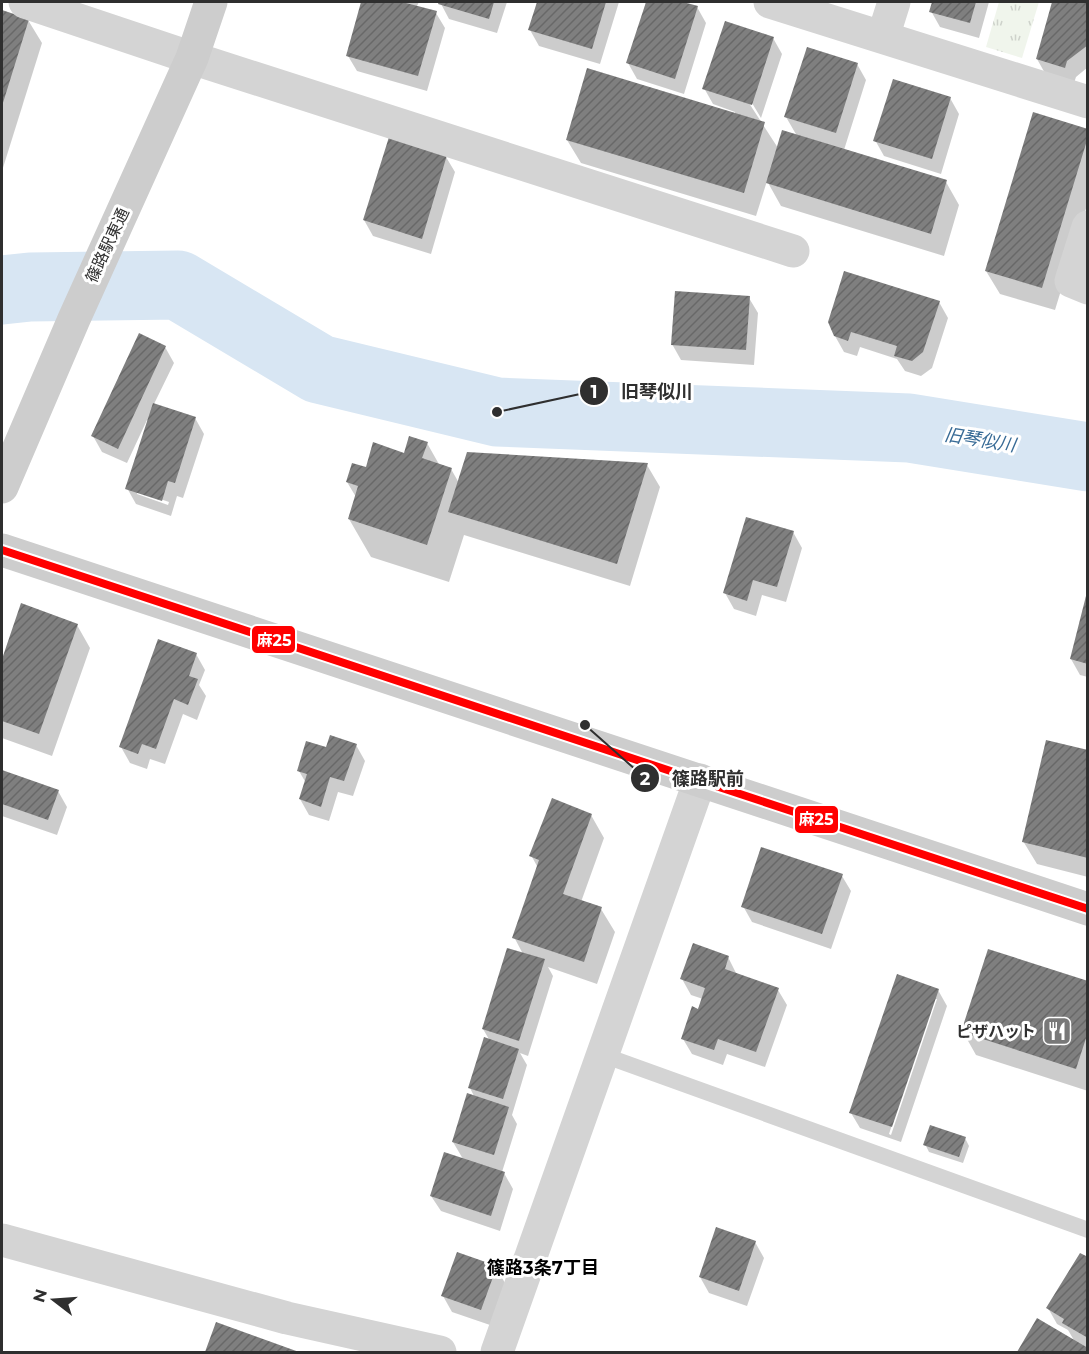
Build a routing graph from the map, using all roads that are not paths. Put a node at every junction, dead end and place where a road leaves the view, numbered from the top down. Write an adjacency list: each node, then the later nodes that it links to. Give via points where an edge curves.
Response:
1 (25, 2): 6 (street)
2 (211, 2): 6 (main road, 篠路駅東通)
3 (770, 2): 5 (street)
4 (894, 2): 5 (street)
5 (883, 37): 7 (street)
6 (192, 58): 9 (street); 11 (main road, 篠路駅東通)
7 (1088, 102)
8 (1088, 227): 10 (street, via 1071,281)
9 (793, 251)
10 (1088, 288)
11 (2, 487)
12 (2, 550): 13 (main road)
13 (700, 780): 14 (main road); 15 (street)
14 (1088, 909)
15 (603, 1055): 16 (lane); 19 (street)
16 (1088, 1230)
17 (2, 1239): 18 (street, via 287,1318)
18 (440, 1353)
19 (497, 1353)

